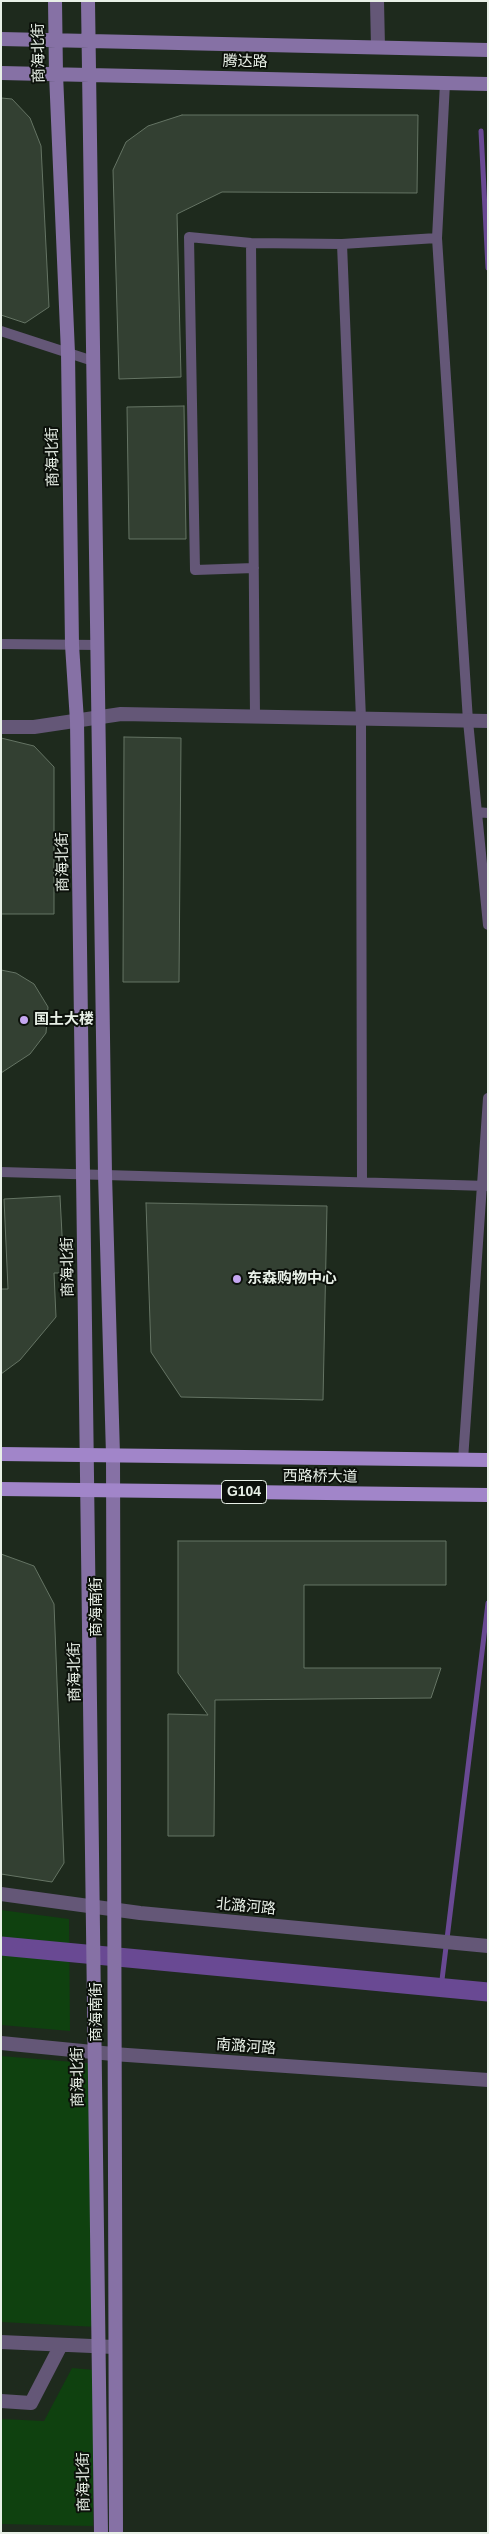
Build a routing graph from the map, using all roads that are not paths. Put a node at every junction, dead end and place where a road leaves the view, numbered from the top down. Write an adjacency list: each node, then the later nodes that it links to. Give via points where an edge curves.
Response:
1 (55, 1): 5 (main road, 商海北街)
2 (88, 1): 6 (main road)
3 (377, 1): 7 (street)
4 (1, 39): 5 (main road, 腾达路)
5 (56, 40): 6 (main road, 腾达路); 10 (main road, 商海北街)
6 (88, 41): 7 (main road, 腾达路); 11 (main road)
7 (378, 47): 8 (main road, 腾达路)
8 (488, 50)
9 (1, 73): 10 (main road, 腾达路)
10 (56, 74): 11 (main road, 腾达路); 18 (main road, 商海北街)
11 (89, 75): 12 (main road, 腾达路); 19 (main road)
12 (446, 83): 13 (main road, 腾达路); 14 (lane)
13 (488, 84)
14 (437, 238): 16 (lane); 28 (lane)
15 (251, 243): 16 (lane); 20 (lane); 20 (lane, via 189,237 195,570)
16 (342, 244): 26 (lane)
17 (1, 331): 18 (lane)
18 (68, 353): 19 (lane); 22 (main road, 商海北街)
19 (93, 360): 23 (main road)
20 (254, 568): 24 (lane)
21 (1, 644): 22 (lane)
22 (72, 644): 23 (lane); 27 (main road, 商海北街)
23 (98, 645): 25 (main road)
24 (255, 717): 25 (street, via 121,714); 26 (street)
25 (99, 718): 27 (street); 37 (main road)
26 (361, 719): 28 (street); 38 (lane)
27 (77, 721): 30 (street, via 34,728); 36 (main road, 商海北街)
28 (468, 721): 29 (street); 31 (lane)
29 (488, 721)
30 (1, 727)
31 (477, 812): 32 (lane); 33 (lane)
32 (488, 812)
33 (488, 924)
34 (488, 1098): 39 (lane)
35 (1, 1172): 36 (lane)
36 (83, 1173): 37 (lane); 41 (main road, 商海北街)
37 (105, 1174): 38 (lane); 42 (main road)
38 (362, 1182): 39 (lane)
39 (484, 1186): 43 (lane)
40 (1, 1454): 41 (main road, 西路桥大道)
41 (88, 1455): 42 (main road, 西路桥大道); 46 (main road, 商海北街)
42 (113, 1456): 43 (main road, 西路桥大道); 47 (main road)
43 (463, 1460): 44 (main road, 西路桥大道)
44 (488, 1460)
45 (1, 1489): 46 (main road, 西路桥大道 / G104)
46 (88, 1490): 47 (main road, 西路桥大道 / G104); 50 (main road, 商海北街)
47 (113, 1490): 48 (main road, 西路桥大道 / G104); 51 (main road, 商海南街)
48 (488, 1495)
49 (1, 1894): 50 (street, 北潞河路)
50 (94, 1912): 51 (street, 北潞河路); 54 (main road, 商海北街)
51 (113, 1914): 52 (street, 北潞河路); 55 (main road, 商海南街)
52 (488, 1946)
53 (1, 2043): 54 (street, 南潞河路)
54 (93, 2052): 55 (street, 南潞河路); 59 (main road, 商海北街)
55 (113, 2054): 56 (street, 南潞河路); 60 (main road, 商海南街)
56 (488, 2080)
57 (1, 2342): 58 (street)
58 (61, 2345): 59 (street); 61 (street, via 31,2403)
59 (98, 2346): 60 (street); 62 (main road, 商海北街)
60 (114, 2347): 63 (main road, 商海南街)
61 (1, 2401)
62 (101, 2533)
63 (116, 2533)

